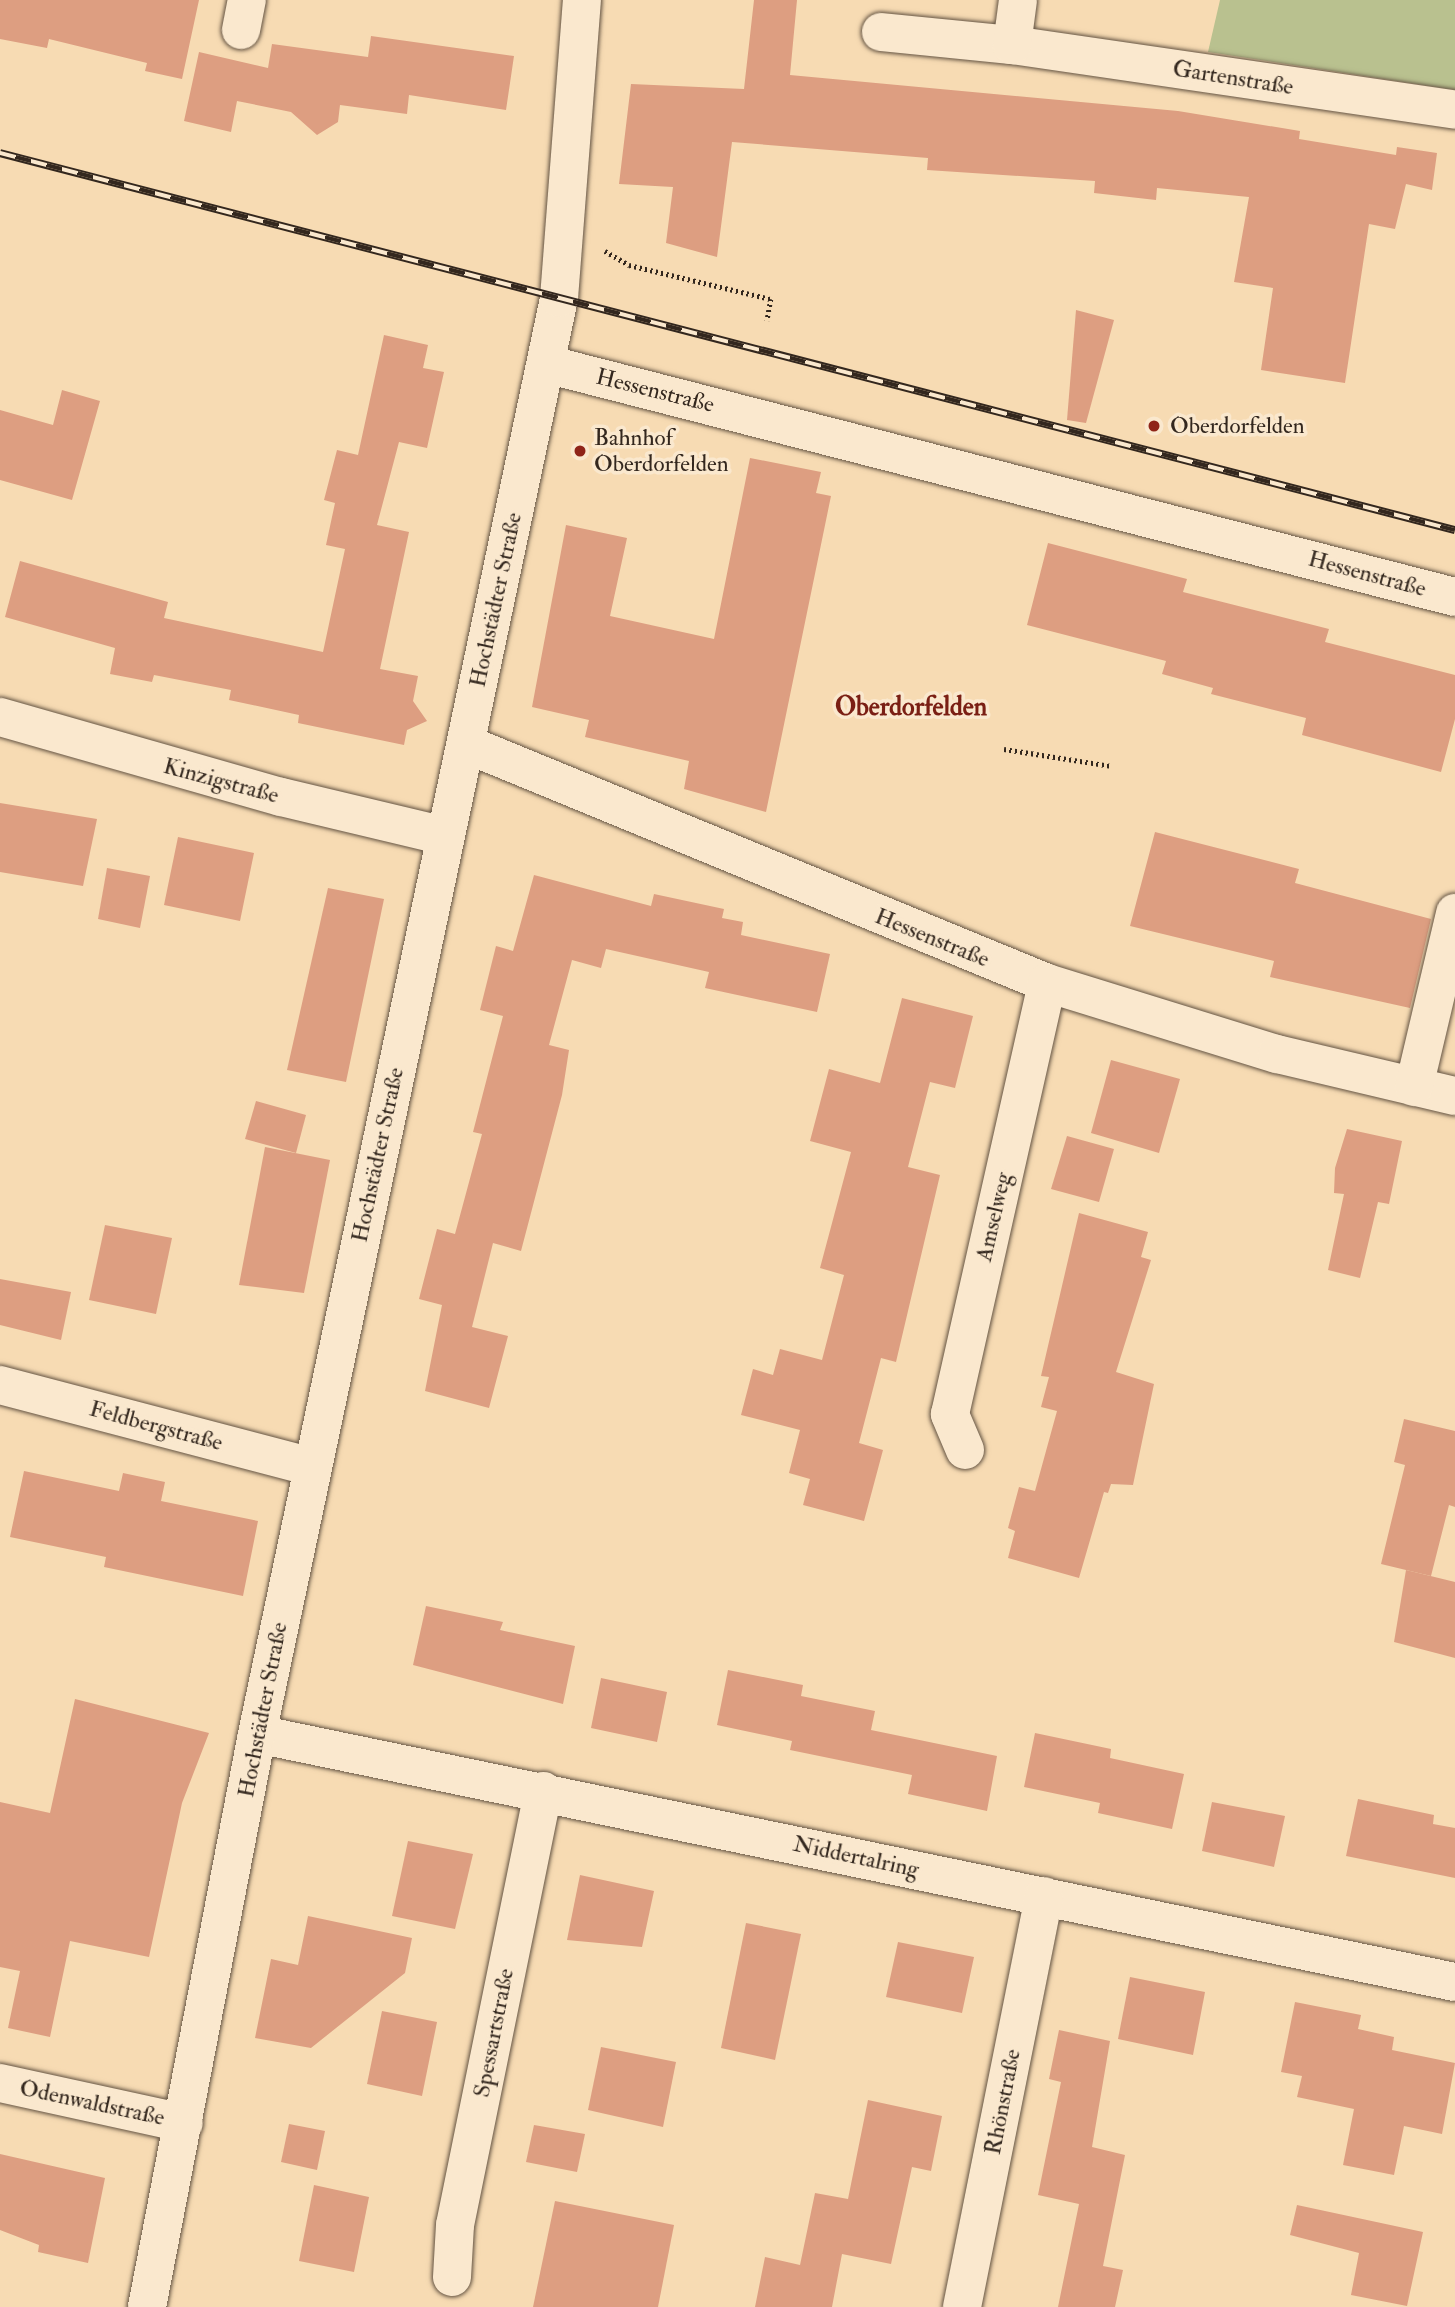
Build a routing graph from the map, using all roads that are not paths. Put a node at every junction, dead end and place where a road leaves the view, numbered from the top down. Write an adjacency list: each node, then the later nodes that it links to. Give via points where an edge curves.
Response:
1 (582, 0): 6 (street, Hochstädter Straße, via 568,229)
2 (1018, 0): 4 (street)
3 (881, 32): 4 (street, Gartenstraße)
4 (1012, 45): 5 (street, Gartenstraße)
5 (1455, 110)
6 (547, 364): 7 (street, Hessenstraße); 9 (street, Hochstädter Straße)
7 (1455, 597)
8 (0, 717): 10 (street, Kinzigstraße, via 281,797)
9 (466, 744): 10 (street, Hochstädter Straße); 12 (street, Hessenstraße)
10 (445, 836): 17 (street, Hochstädter Straße)
11 (1455, 913): 13 (street)
12 (1048, 983): 13 (street, Hessenstraße, via 1277,1054); 16 (street, Amselweg, via 950,1414)
13 (1414, 1087): 14 (street, Hessenstraße)
14 (1455, 1096)
15 (0, 1384): 17 (street, Feldbergstraße)
16 (965, 1450)
17 (312, 1467): 18 (street, Hochstädter Straße)
18 (257, 1734): 19 (street, Niddertalring); 23 (street, Hochstädter Straße)
19 (543, 1790): 20 (street, Niddertalring); 24 (street, Spessartstraße, via 455,2225)
20 (1044, 1896): 21 (street, Niddertalring); 26 (street, Rhönstraße)
21 (1455, 1982)
22 (0, 2082): 23 (street, Odenwaldstraße)
23 (184, 2123): 25 (street, Hochstädter Straße)
24 (452, 2277)
25 (147, 2307)
26 (962, 2307)

